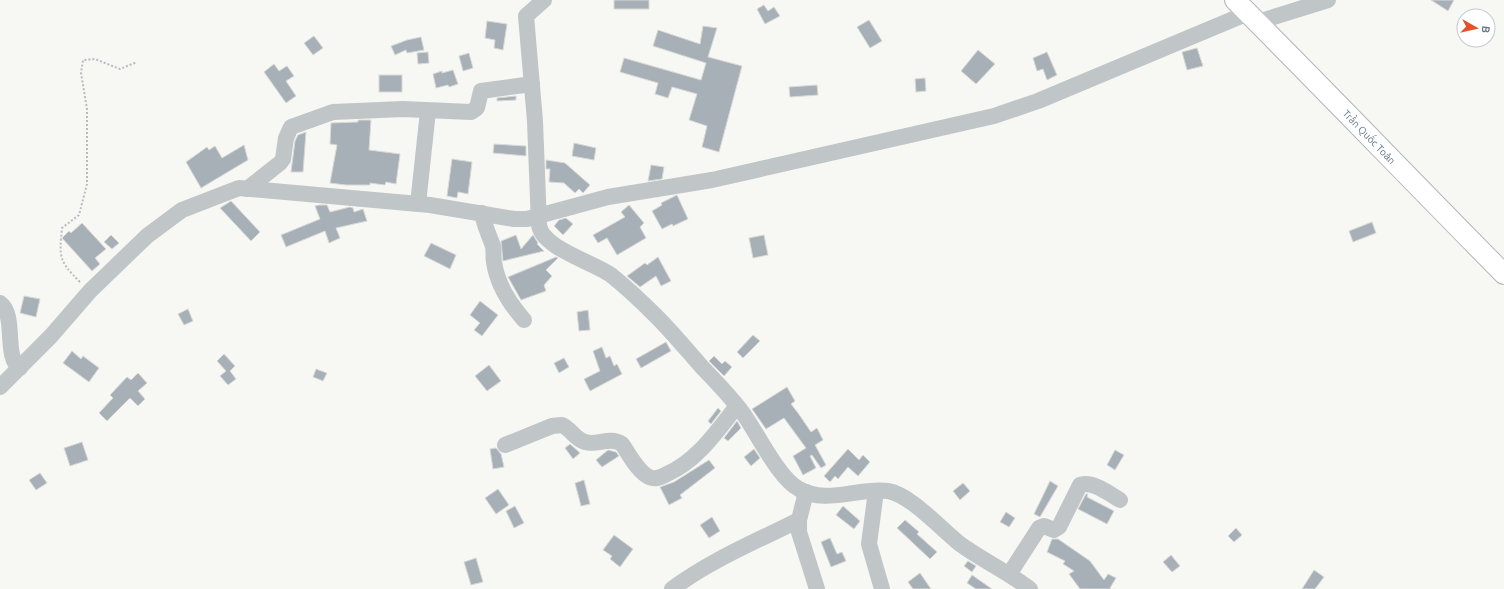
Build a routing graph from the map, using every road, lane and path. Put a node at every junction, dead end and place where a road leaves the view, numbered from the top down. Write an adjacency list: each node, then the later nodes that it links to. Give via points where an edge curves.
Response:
1 (1328, 0): 3 (street)
2 (534, 3): 5 (street, via 526,16)
3 (1247, 12): 10 (street, via 1038,101 994,116 712,180 608,197); 11 (main road, Trần Quốc Toản)
4 (137, 62): 12 (path, via 120,70 95,59 84,60 81,74 87,109 87,184 79,215 62,228 60,251 65,268)
5 (532, 84): 6 (street, via 481,91 476,108 471,112); 10 (street)
6 (428, 111): 7 (street, via 333,112 295,125 288,132 283,159); 8 (street)
7 (247, 189): 8 (street); 12 (street, via 240,188 222,193 182,210 147,236)
8 (418, 204): 9 (street)
9 (482, 213): 10 (street, via 514,219); 14 (street, via 493,246 500,283)
10 (540, 215): 17 (street, via 540,230 544,237 610,274 656,316)
11 (1504, 274)
12 (90, 291): 15 (street)
13 (0, 303): 15 (street, via 7,314 15,365)
14 (524, 320)
15 (20, 368): 16 (street)
16 (0, 387)
17 (737, 406): 18 (street, via 695,457 658,478 648,477 643,473 617,441 582,442 562,425 552,426); 20 (street, via 791,483)
18 (505, 445)
19 (876, 491): 20 (street, via 842,495); 23 (street, via 888,491 898,495 960,544); 26 (street, via 869,548)
20 (806, 492): 22 (street)
21 (1120, 500): 23 (street, via 1093,485 1080,485 1059,527 1054,530 1044,526 1039,528)
22 (799, 520): 24 (street, via 731,552); 25 (street, via 799,532)
23 (1010, 573): 27 (street)
24 (672, 589)
25 (817, 589)
26 (882, 589)
27 (1030, 589)

